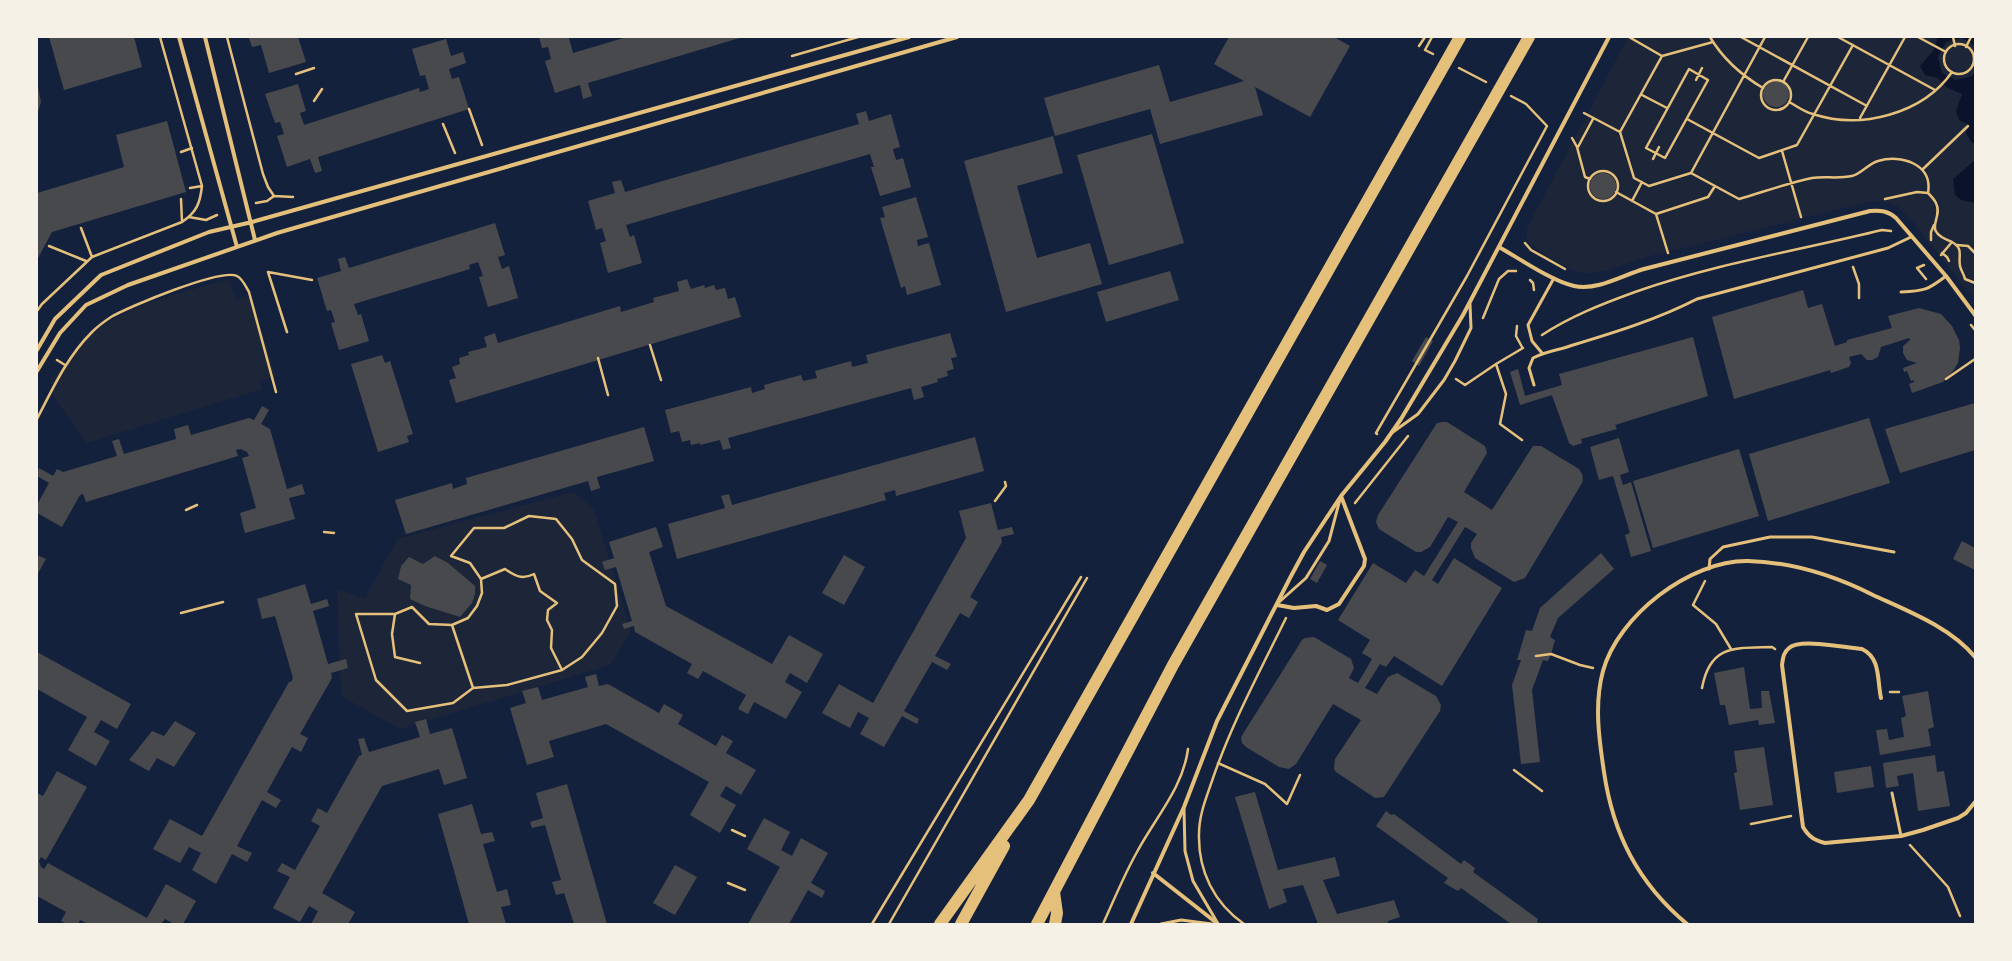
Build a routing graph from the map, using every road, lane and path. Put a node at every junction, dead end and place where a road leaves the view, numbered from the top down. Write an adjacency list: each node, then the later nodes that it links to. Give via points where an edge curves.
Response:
1 (160, 37): 68 (path)
2 (179, 37): 91 (street)
3 (205, 37): 90 (street)
4 (227, 37): 84 (path, via 263,174)
5 (908, 37): 90 (street)
6 (957, 37): 94 (street)
7 (1425, 37): 26 (path)
8 (1432, 37): 32 (path, via 1425,50)
9 (1460, 37): 177 (highway)
10 (1464, 37): 177 (highway)
11 (1529, 37): 188 (highway, via 1173,664)
12 (1609, 37): 100 (street)
13 (1629, 37): 23 (path)
14 (1711, 37): 24 (path)
15 (1741, 37): 28 (path)
16 (1765, 37): 28 (path)
17 (1808, 37): 34 (path)
18 (1838, 37): 25 (path)
19 (1905, 37): 35 (path)
20 (1918, 37): 30 (path)
21 (1953, 37): 27 (path)
22 (1971, 37): 29 (path)
23 (1635, 38): 31 (path)
24 (1713, 42): 31 (path); 41 (path, via 1723,56)
25 (1853, 45): 35 (path); 45 (path)
26 (1419, 46)
27 (1955, 46): 29 (path, via 1960,44); 30 (path)
28 (1759, 47): 34 (path); 41 (path)
29 (1966, 47): 38 (path, via 1971,50 1974,61 1972,66 1969,71 1957,75)
30 (1945, 52): 38 (path, via 1943,58 1947,69)
31 (1662, 56): 50 (path)
32 (1438, 57)
33 (1452, 64): 44 (path)
34 (1792, 65): 43 (path); 45 (path)
35 (1890, 65): 48 (path); 53 (path)
36 (314, 68): 39 (path)
37 (1702, 68): 40 (path)
38 (1952, 72): 48 (path)
39 (296, 74)
40 (1699, 74): 42 (path); 54 (path, via 1689,69); 59 (path, via 1708,80)
41 (1744, 76): 46 (path); 64 (path)
42 (1696, 80)
43 (1783, 82): 46 (path, via 1777,79 1766,83); 52 (path, via 1788,85 1792,96)
44 (1492, 86)
45 (1830, 86): 53 (path); 57 (path)
46 (1763, 88): 52 (path, via 1761,93 1764,105 1775,110)
47 (322, 89): 51 (path)
48 (1935, 90): 60 (path, via 1917,103 1899,111)
49 (1506, 93): 141 (path, via 1526,104 1547,126 1467,276 1376,433)
50 (1642, 95): 54 (path); 63 (path)
51 (314, 101)
52 (1789, 102): 57 (path)
53 (1867, 106): 60 (path)
54 (1667, 108): 72 (path, via 1646,148)
55 (469, 109): 69 (path)
56 (1584, 113): 58 (path)
57 (1814, 115): 60 (path, via 1842,120); 70 (path, via 1797,145)
58 (1594, 118): 63 (path); 66 (path)
59 (1687, 119): 64 (path); 72 (path, via 1665,158)
60 (1860, 119)
61 (443, 124): 73 (path)
62 (1968, 126): 75 (path)
63 (1620, 132): 78 (path, via 1634,178)
64 (1713, 134): 70 (path, via 1759,158); 76 (path)
65 (1572, 138): 66 (path)
66 (1578, 147): 77 (path, via 1585,177)
67 (1659, 147): 72 (path)
68 (192, 148): 71 (path); 80 (path)
69 (483, 148)
70 (1782, 151): 79 (path)
71 (181, 152)
72 (1656, 153): 74 (path)
73 (456, 155)
74 (1653, 159)
75 (1922, 169): 79 (path, via 1902,159 1890,158 1876,162 1854,176 1812,178); 96 (path, via 1928,180 1928,193 1937,204 1934,225 1943,239)
76 (1691, 173): 78 (path, via 1649,186); 81 (path)
77 (1590, 179): 83 (path, via 1593,174 1604,170 1615,176 1619,187); 83 (path, via 1588,184 1591,196 1602,201 1613,198)
78 (1642, 182): 86 (path)
79 (1791, 184): 81 (path, via 1739,200); 88 (path)
80 (202, 186): 82 (path); 89 (path, via 200,203)
81 (1715, 186): 87 (path, via 1708,197)
82 (190, 188)
83 (1616, 192): 86 (path)
84 (274, 196)
85 (181, 199): 89 (path)
86 (1632, 201): 87 (path)
87 (1656, 214): 101 (path)
88 (1802, 220)
89 (182, 222): 103 (path)
90 (252, 222): 91 (street); 94 (street)
91 (232, 227): 99 (street); 125 (street, via 209,232 100,274 55,319)
92 (81, 228): 103 (path)
93 (1911, 237): 95 (lane); 105 (street); 110 (street, via 1891,214 1881,210 1870,211 1643,270 1604,283 1574,286)
94 (256, 240): 99 (street)
95 (1900, 241): 122 (path, via 1894,232 1882,230 1675,278 1594,307 1553,327); 126 (lane, via 1888,248 1708,295 1668,314 1563,349)
96 (1952, 242): 97 (path); 105 (path)
97 (1957, 245): 102 (path, via 1968,246); 112 (path, via 1961,251 1960,266 1965,279)
98 (49, 246): 104 (path)
99 (237, 247): 130 (street, via 128,285 86,305 60,333)
100 (1499, 247): 110 (street); 116 (street)
101 (1666, 248)
102 (1975, 253)
103 (92, 257): 104 (path)
104 (86, 261): 117 (path)
105 (1934, 262): 109 (street)
106 (1518, 271): 119 (path, via 1508,271 1499,279)
107 (1855, 271): 115 (path, via 1859,284)
108 (1526, 276): 114 (path, via 1533,283)
109 (1946, 276): 113 (lane, via 1922,291); 118 (street)
110 (1554, 278): 122 (lane, via 1528,325)
111 (312, 280): 121 (path, via 268,272)
112 (1975, 283)
113 (1901, 292)
114 (1533, 296)
115 (1859, 298)
116 (1470, 302): 138 (street); 138 (lane, via 1471,328 1444,380 1418,414)
117 (37, 310)
118 (1975, 315)
119 (1480, 323)
120 (1518, 324): 124 (path, via 1516,336)
121 (287, 332)
122 (1532, 341): 124 (path); 126 (lane)
123 (650, 345): 132 (path)
124 (1522, 348): 129 (path)
125 (37, 350)
126 (1542, 352): 134 (lane, via 1533,358 1529,368)
127 (598, 358): 136 (path)
128 (1975, 359): 131 (path)
129 (1496, 364): 133 (path, via 1465,385 1454,378); 140 (path, via 1506,394 1500,424)
130 (37, 371)
131 (1946, 379)
132 (661, 380)
133 (1450, 384)
134 (1534, 385)
135 (276, 392): 137 (path, via 249,292 243,281 228,274 181,287 111,317 70,357)
136 (608, 395)
137 (37, 419)
138 (1390, 434): 141 (street)
139 (1409, 435): 141 (path, via 1396,450)
140 (1522, 440)
141 (1385, 442): 143 (street)
142 (1005, 482): 144 (path, via 1006,486)
143 (1341, 496): 156 (street, via 1304,552); 156 (lane, via 1329,541 1306,578); 157 (street, via 1365,559 1364,566 1339,604 1334,607 1327,610 1316,606)
144 (995, 501)
145 (197, 506): 146 (path)
146 (186, 510)
147 (324, 532): 148 (path)
148 (334, 533)
149 (1894, 552): 150 (lane, via 1812,537 1770,538 1723,547 1710,559)
150 (1708, 569): 164 (street, via 1746,561 1782,564 1842,580 1913,613 1944,631); 202 (street, via 1685,578 1658,594 1615,641 1603,670 1598,709 1599,741 1608,799 1620,832 1635,865 1653,891)
151 (1081, 577): 190 (path)
152 (1087, 578): 191 (path)
153 (481, 579): 160 (path, via 482,593 477,606 468,618); 167 (path, via 505,569 516,576 526,578 534,574 540,591 557,603 548,610 547,620 552,630 552,648); 167 (path, via 470,563 451,556 474,528 504,528 529,516 556,519 572,539 582,560 615,584 617,606 602,633 582,657)
154 (1705, 583): 161 (path, via 1693,605 1716,624)
155 (223, 602): 158 (path)
156 (1277, 605): 157 (street); 179 (street, via 1217,721)
157 (1291, 608): 172 (path)
158 (181, 613)
159 (395, 614): 160 (path, via 412,607 429,624); 165 (path, via 392,634 395,657); 168 (path, via 356,614 376,680 407,711 453,703)
160 (452, 625): 168 (path)
161 (1731, 649): 162 (path, via 1772,647); 169 (path, via 1711,662 1705,673)
162 (1784, 654): 170 (street, via 1799,643 1862,649 1870,653 1875,660); 180 (street, via 1782,665)
163 (1536, 656): 166 (path, via 1551,654)
164 (1975, 657)
165 (420, 664)
166 (1580, 666)
167 (562, 670): 168 (path, via 507,685)
168 (472, 688)
169 (1702, 688)
170 (1881, 698)
171 (1188, 749): 196 (path, via 1186,763 1175,790 1136,853)
172 (1218, 763): 174 (path, via 1265,784 1288,804); 201 (path, via 1202,810 1198,832 1201,864 1210,886 1229,913)
173 (1514, 770): 175 (path)
174 (1300, 775)
175 (1542, 791)
176 (1892, 793): 184 (lane)
177 (1029, 800): 192 (highway); 193 (highway)
178 (1975, 802): 184 (street, via 1958,818)
179 (1184, 807): 185 (street); 200 (lane, via 1185,852 1193,882)
180 (1802, 814): 181 (path); 184 (street, via 1803,827 1807,835 1825,843)
181 (1752, 824)
182 (732, 830): 183 (path)
183 (745, 836)
184 (1902, 836): 189 (path, via 1948,887)
185 (1153, 873): 197 (street); 200 (street)
186 (728, 883): 187 (path)
187 (745, 890)
188 (1054, 892): 194 (highway); 195 (highway, via 1057,913)
189 (1960, 916)
190 (872, 924)
191 (889, 924)
192 (940, 924)
193 (961, 924)
194 (1037, 924)
195 (1055, 924)
196 (1103, 924)
197 (1131, 924)
198 (1161, 924): 199 (lane, via 1180,920)
199 (1212, 924)
200 (1218, 924)
201 (1244, 924)
202 (1687, 924)

